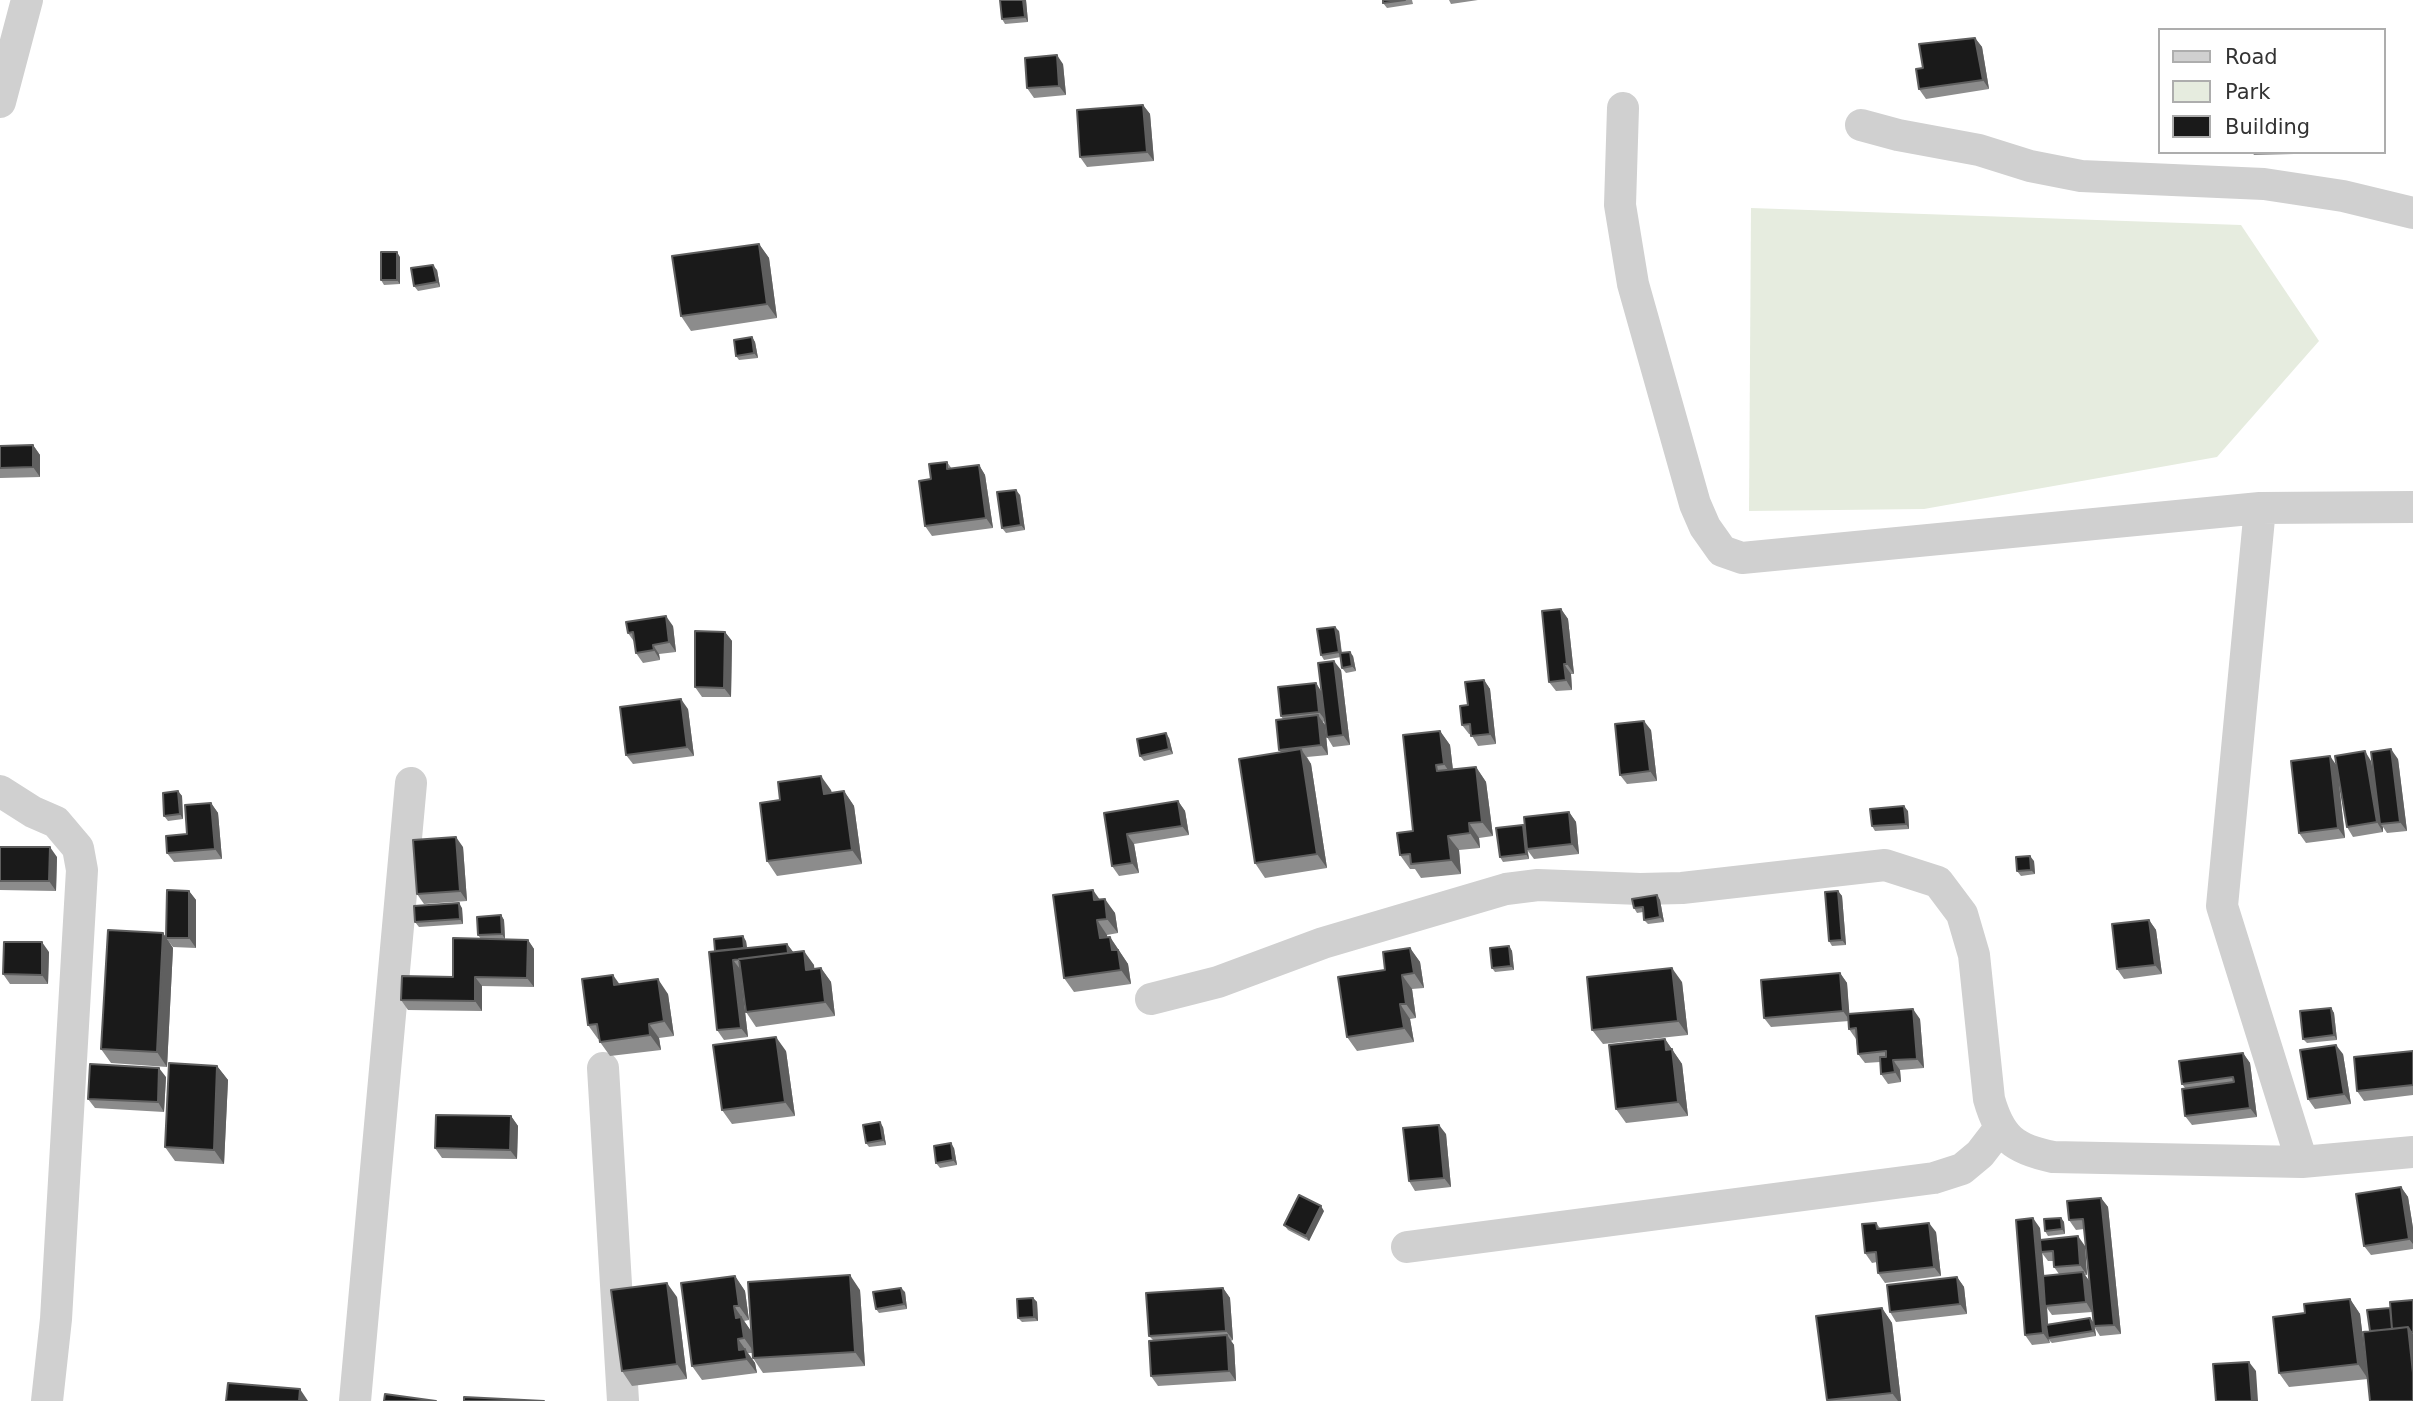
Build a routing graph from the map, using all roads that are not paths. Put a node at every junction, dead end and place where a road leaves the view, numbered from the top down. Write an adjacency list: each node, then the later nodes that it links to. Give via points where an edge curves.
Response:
1 (27, 0): 2 (street)
2 (0, 102)
3 (1623, 108): 7 (street, via 1620,205 1633,285 1695,503 1722,551 1742,558)
4 (1861, 125): 5 (street, via 2081,176 2264,184)
5 (2413, 213)
6 (2413, 507): 7 (street)
7 (2260, 508): 14 (street, via 2222,906)
8 (411, 783): 17 (street)
9 (0, 791): 16 (street, via 56,822 78,848 82,870 56,1319)
10 (1151, 999): 12 (street, via 1218,982 1323,943 1506,889 1538,885 1682,888 1885,865 1938,882 1962,915 1974,955 1989,1099)
11 (603, 1069): 18 (street)
12 (2000, 1128): 14 (street, via 2021,1148 2053,1157); 15 (street, via 1962,1169 1934,1178)
13 (2413, 1152): 14 (street)
14 (2302, 1162)
15 (1406, 1247)
16 (47, 1401)
17 (355, 1401)
18 (623, 1401)

